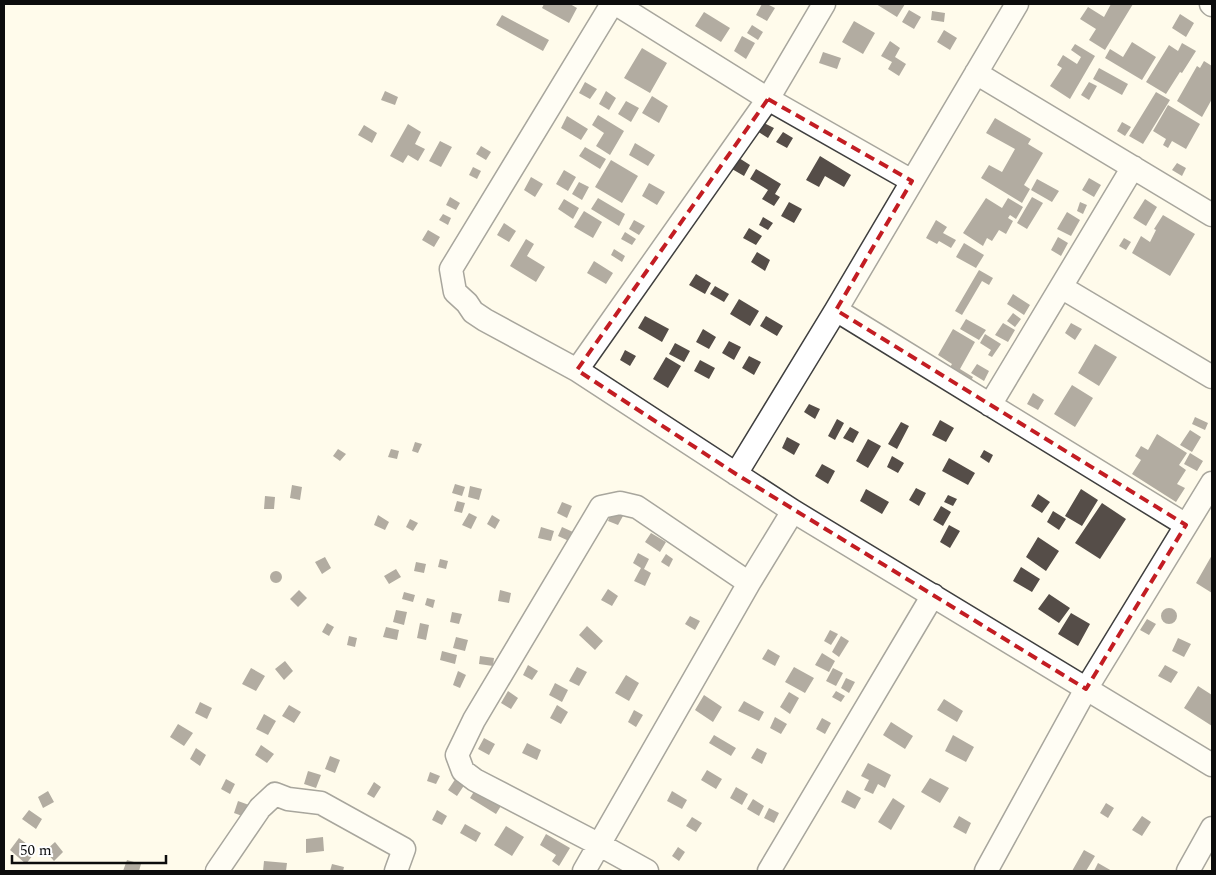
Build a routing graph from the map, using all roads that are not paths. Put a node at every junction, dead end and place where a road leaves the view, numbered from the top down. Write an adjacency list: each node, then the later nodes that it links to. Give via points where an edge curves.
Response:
1 (612, 4): 12 (street, via 451,269 455,292 473,312)
2 (616, 4): 6 (street)
3 (824, 4): 6 (street)
4 (1017, 4): 5 (street)
5 (976, 73): 7 (street); 8 (street)
6 (768, 99): 8 (street); 12 (street)
7 (1133, 168): 9 (street); 10 (street)
8 (912, 181): 11 (street)
9 (1212, 215)
10 (1061, 287): 13 (street); 14 (street)
11 (836, 310): 14 (street); 15 (street)
12 (577, 370): 15 (street)
13 (1212, 377)
14 (990, 405): 18 (street)
15 (736, 474): 17 (street)
16 (1212, 483): 18 (street)
17 (793, 511): 19 (street); 20 (street)
18 (1186, 525): 21 (street)
19 (749, 583): 24 (street); 24 (street, via 637,507 620,503 601,507 474,720 457,755 463,771)
20 (933, 595): 21 (street); 29 (street)
21 (1086, 689): 22 (street); 30 (street)
22 (1212, 766)
23 (1212, 828): 31 (street)
24 (600, 845): 27 (street); 28 (street)
25 (217, 871): 26 (street, via 260,808 275,794 288,800 321,804 404,849)
26 (396, 871)
27 (584, 871)
28 (647, 871)
29 (769, 871)
30 (986, 871)
31 (1188, 871)

